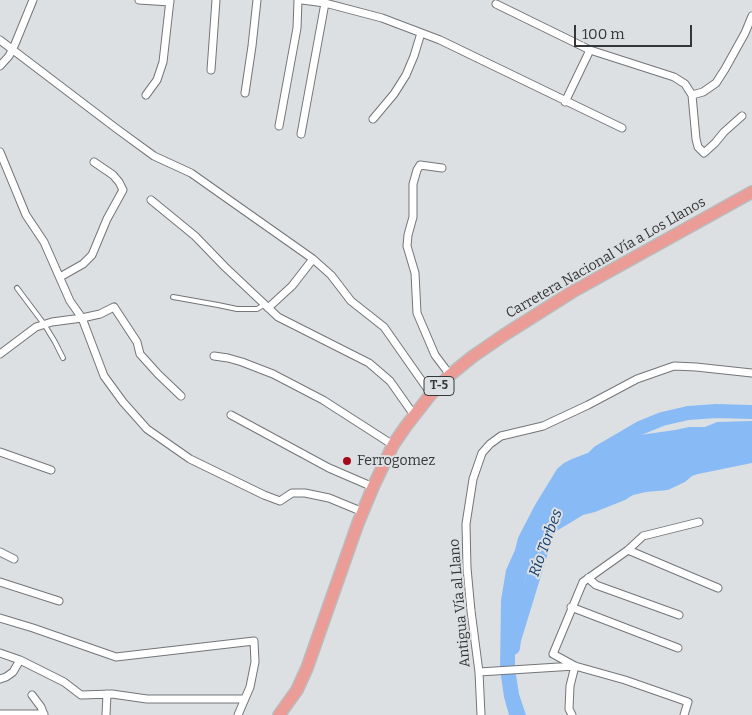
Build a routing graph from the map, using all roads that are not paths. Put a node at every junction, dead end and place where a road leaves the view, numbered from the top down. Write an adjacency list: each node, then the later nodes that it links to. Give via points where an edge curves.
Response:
1 (33, 0): 13 (street)
2 (139, 0): 7 (street)
3 (216, 0): 16 (street)
4 (257, 0): 17 (street)
5 (298, 0): 23 (street, via 297,28)
6 (302, 0): 8 (street)
7 (170, 1): 18 (street, via 163,62 157,80)
8 (325, 3): 11 (street, via 382,18); 25 (street)
9 (496, 4): 14 (street)
10 (752, 16): 19 (street, via 716,83)
11 (421, 33): 20 (street); 22 (street, via 406,75)
12 (0, 40): 13 (street)
13 (12, 50): 15 (street); 31 (street, via 154,156 191,173)
14 (590, 50): 19 (street, via 674,77 685,84); 20 (street)
15 (0, 66)
16 (211, 70)
17 (245, 93)
18 (146, 95)
19 (692, 96): 21 (street, via 696,139 704,153)
20 (565, 102): 24 (street)
21 (742, 116)
22 (373, 119)
23 (279, 126)
24 (622, 128)
25 (301, 134)
26 (0, 152): 32 (street, via 26,215 44,242)
27 (94, 162): 32 (street, via 113,175 123,190 92,255)
28 (442, 168): 42 (street, via 420,165 417,170 407,246 415,273 417,314 435,355)
29 (752, 192): 42 (highway, Carretera Nacional Vía a Los Llanos / T-5, via 572,292 504,335)
30 (151, 200): 35 (street, via 195,236)
31 (313, 258): 35 (street, via 292,286); 43 (street, via 351,301 384,327)
32 (60, 277): 36 (street, via 70,302)
33 (17, 288): 37 (lane)
34 (173, 297): 35 (lane, via 237,309)
35 (266, 306): 46 (street, via 289,324 369,362 390,381)
36 (82, 318): 37 (street); 44 (street, via 114,307 140,354); 51 (street, via 104,376 147,429 168,444 190,459 280,501 292,493 305,493)
37 (44, 324): 38 (street); 40 (lane)
38 (0, 354)
39 (214, 356): 47 (street, via 273,374 323,400)
40 (63, 358)
41 (752, 373): 67 (street, Antigua Vía al Llano, via 674,366 637,379 543,426 501,436 486,448 473,480 466,524 467,568)
42 (450, 375): 43 (highway, Carretera Nacional Vía a Los Llanos / T-5)
43 (431, 394): 46 (highway, Carretera Nacional Vía a Los Llanos / T-5)
44 (180, 396)
45 (231, 415): 50 (street, via 329,468)
46 (414, 415): 47 (highway, Carretera Nacional Vía a Los Llanos / T-5)
47 (393, 445): 50 (highway, Carretera Nacional Vía a Los Llanos / T-5)
48 (0, 452): 49 (street)
49 (51, 470)
50 (373, 487): 51 (highway, Carretera Nacional Vía a Los Llanos / T-5)
51 (363, 512): 76 (highway, Carretera Nacional Vía a Los Llanos / T-5, via 307,668)
52 (698, 522): 53 (street, via 643,536)
53 (628, 550): 56 (street); 58 (street)
54 (0, 552): 55 (street)
55 (14, 559)
56 (588, 578): 60 (street, via 582,582); 61 (street, via 596,586)
57 (0, 582): 59 (street)
58 (718, 588)
59 (59, 601)
60 (572, 607): 63 (street); 66 (street, via 553,654)
61 (679, 615)
62 (0, 618): 71 (street, via 116,657 254,641 255,662)
63 (678, 648)
64 (0, 653): 65 (street)
65 (20, 660): 68 (street, via 13,672); 69 (street, via 64,682 80,695)
66 (574, 666): 67 (street); 78 (street, via 569,709); 79 (street, via 688,702)
67 (479, 672): 77 (street, Antigua Vía al Llano)
68 (0, 679)
69 (107, 694): 71 (street, via 147,699); 74 (street)
70 (32, 696): 73 (street)
71 (244, 699): 75 (street)
72 (0, 714): 73 (street)
73 (44, 714)
74 (106, 715)
75 (238, 715)
76 (280, 715)
77 (481, 715)
78 (572, 715)
79 (684, 715)

